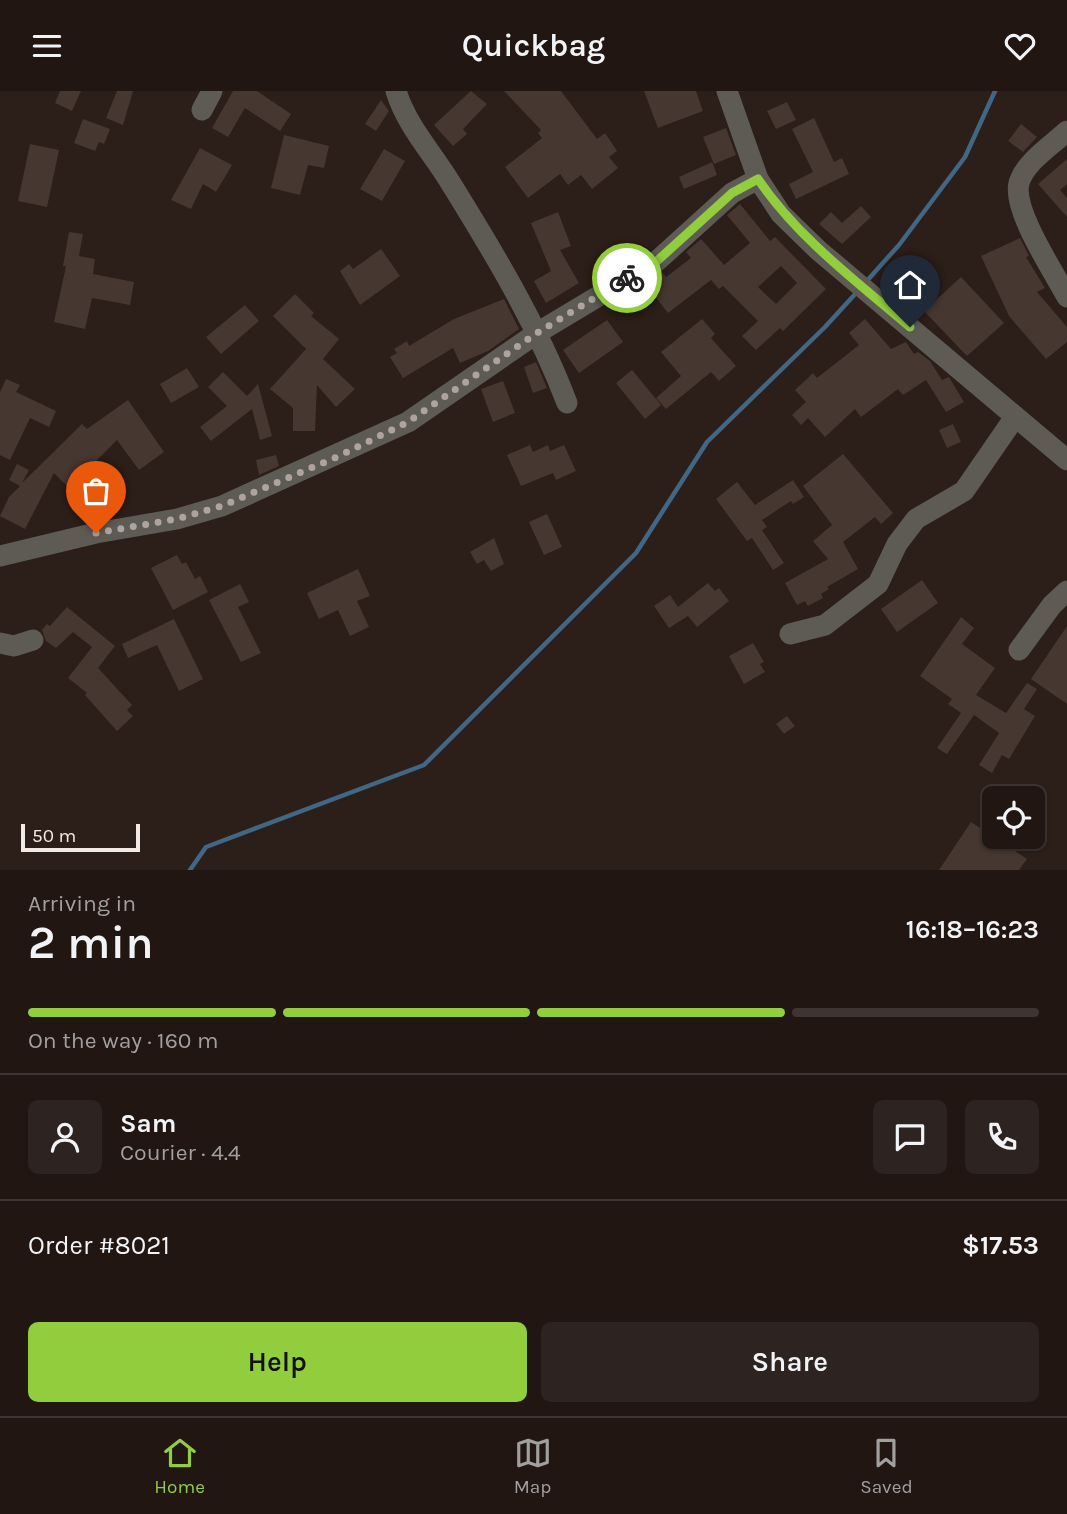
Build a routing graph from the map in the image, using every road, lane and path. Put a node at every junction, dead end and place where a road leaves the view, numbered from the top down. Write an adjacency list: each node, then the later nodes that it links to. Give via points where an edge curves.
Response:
1 (212, 91): 4 (street)
2 (396, 91): 8 (street, via 403,113 443,170)
3 (727, 91): 6 (street)
4 (202, 110)
5 (1067, 131): 7 (street, via 1029,167 1019,183 1022,213)
6 (758, 179): 8 (street, via 732,193 657,261); 10 (street, via 781,214 818,250)
7 (1067, 297)
8 (537, 333): 9 (street); 12 (street, via 408,422 222,506)
9 (568, 403)
10 (1015, 418): 11 (street); 14 (street, via 964,491 916,519 897,544 878,584 825,625)
11 (1067, 460)
12 (0, 556)
13 (1067, 591): 17 (street)
14 (790, 634)
15 (33, 640): 16 (street, via 14,646)
16 (0, 643)
17 (1019, 650)

